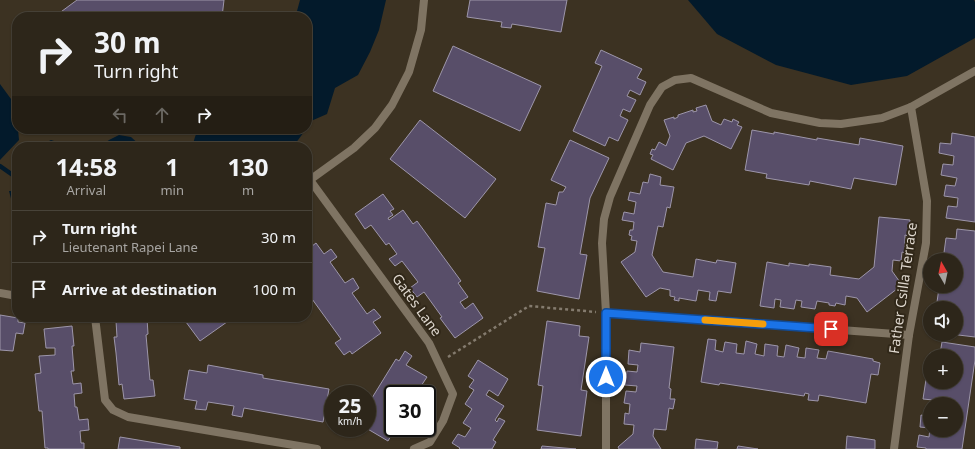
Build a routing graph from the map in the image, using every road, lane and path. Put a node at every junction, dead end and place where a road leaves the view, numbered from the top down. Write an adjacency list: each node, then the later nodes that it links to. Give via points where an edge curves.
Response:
1 (424, 0): 4 (street, via 421,30 409,72 392,105 375,128 354,148)
2 (975, 71): 3 (street)
3 (911, 107): 8 (street, via 882,118 841,124 771,113 691,78 675,80 662,87 650,105 610,198 604,219 602,243); 10 (street, Father Csilla Terrace, via 927,208 926,243)
4 (312, 178)
5 (312, 186): 11 (street, Gates Lane, via 429,343)
6 (0, 293): 7 (street)
7 (12, 295)
8 (606, 313): 10 (street); 11 (path, via 529,306); 14 (street)
9 (96, 322): 12 (street, via 105,400 113,410 128,417)
10 (909, 335): 15 (street, Father Csilla Terrace)
11 (439, 363): 13 (street, Gates Lane, via 453,394 443,421 430,442)
12 (317, 449)
13 (414, 449)
14 (606, 449)
15 (894, 449)

